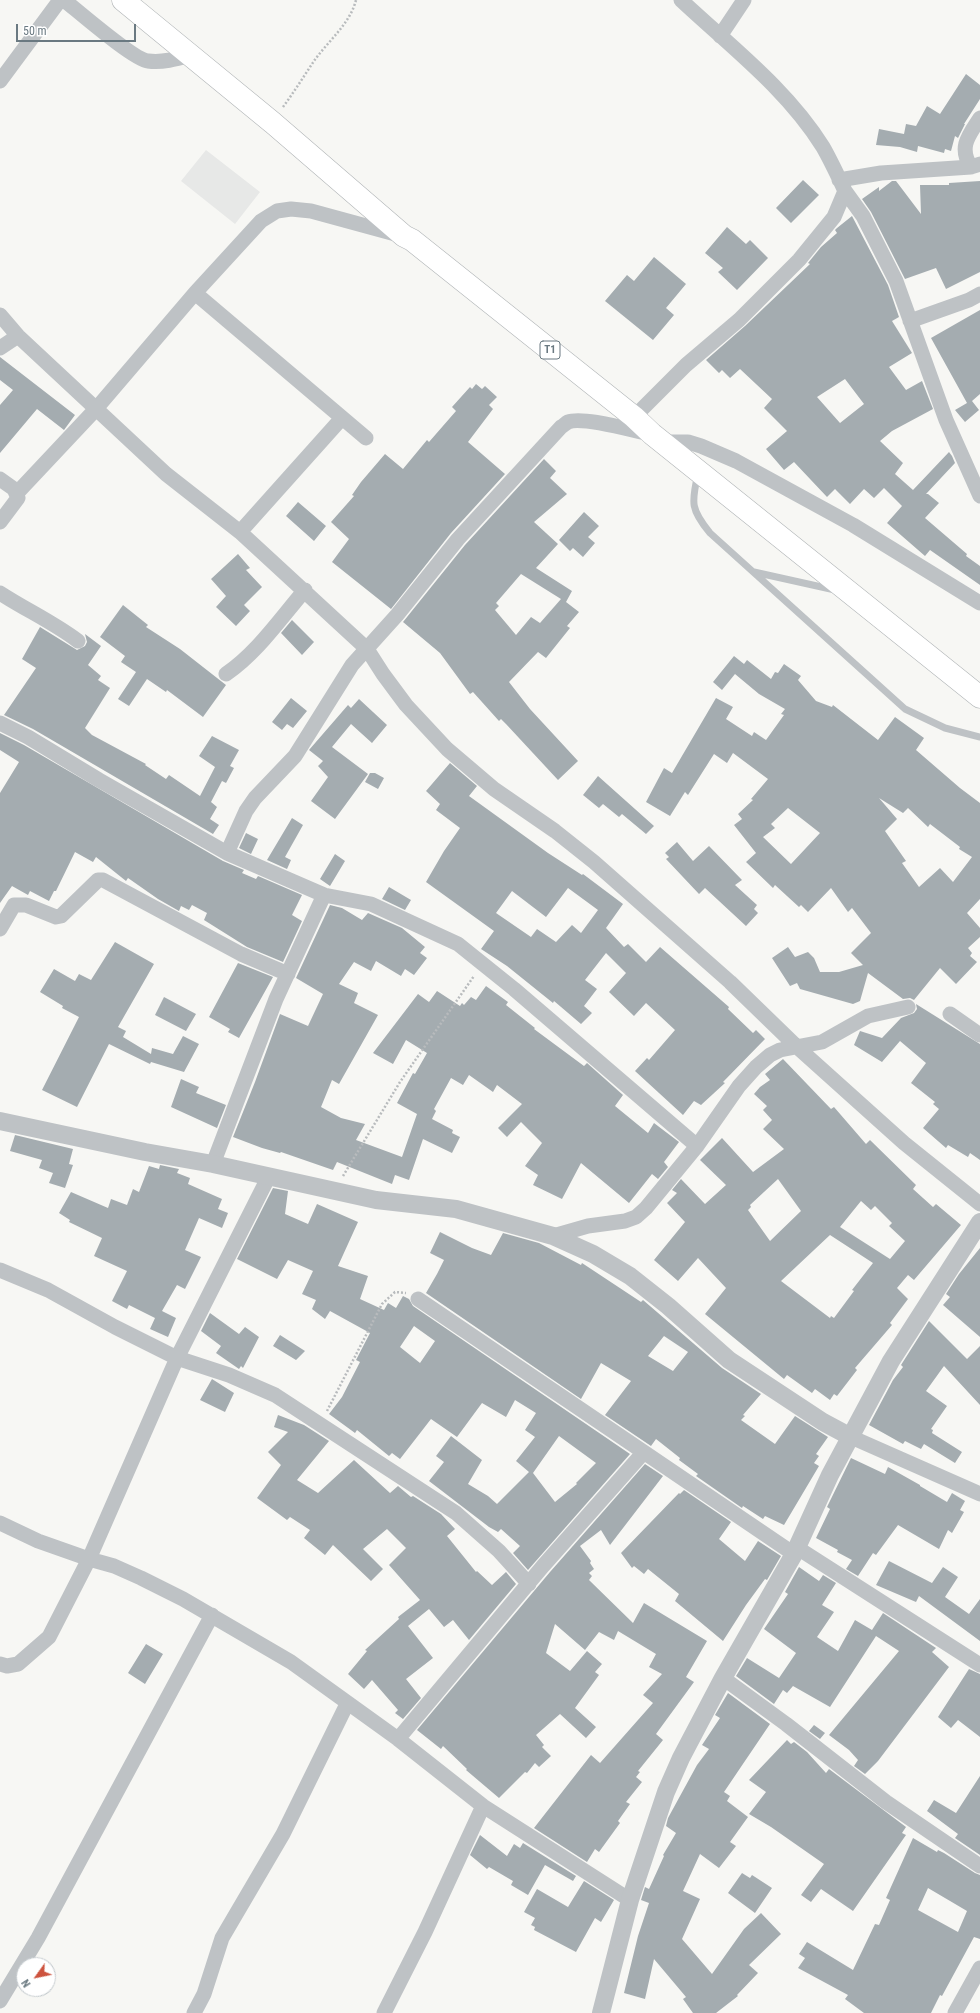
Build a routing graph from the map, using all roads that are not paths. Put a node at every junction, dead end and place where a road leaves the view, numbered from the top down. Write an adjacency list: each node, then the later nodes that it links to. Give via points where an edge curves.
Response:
1 (60, 0): 8 (street)
2 (64, 0): 7 (street, via 121,46 146,61 166,61)
3 (124, 0): 7 (highway, T1)
4 (681, 0): 6 (street)
5 (744, 0): 6 (street)
6 (720, 36): 11 (street, via 786,99 823,148)
7 (190, 55): 12 (highway, T1)
8 (0, 81)
9 (980, 118): 10 (street, via 966,140 964,153)
10 (975, 165): 11 (street, via 875,174)
11 (842, 185): 16 (street, via 886,258); 20 (street, via 834,217 799,260 739,320 686,365)
12 (404, 236): 13 (street, via 311,211 291,208 277,211 262,221); 20 (highway, T1)
13 (195, 293): 19 (street); 21 (street)
14 (980, 294): 16 (street)
15 (0, 315): 17 (street)
16 (910, 321): 27 (street, via 946,420)
17 (18, 336): 18 (street); 19 (street)
18 (0, 348)
19 (96, 410): 26 (street); 29 (street, via 166,474)
20 (634, 417): 23 (highway, T1)
21 (342, 418): 22 (street); 29 (street)
22 (366, 438)
23 (658, 438): 24 (highway, T1); 34 (street, via 688,442 743,464 853,525); 36 (street, via 598,423 568,422 561,427 458,538)
24 (699, 471): 30 (lane, via 693,494 693,506 697,517 710,533); 32 (highway, T1)
25 (0, 479): 26 (street)
26 (16, 493): 28 (street, via 16,502)
27 (980, 496)
28 (0, 522)
29 (240, 532): 31 (street)
30 (752, 572): 32 (lane); 40 (lane, via 905,709 945,728)
31 (305, 590): 36 (street); 37 (street, via 254,649)
32 (849, 592): 38 (highway, T1)
33 (0, 593): 35 (street, via 54,623)
34 (980, 602)
35 (78, 641)
36 (367, 649): 41 (street, via 352,666 295,756 246,811); 48 (street, via 406,705 447,749 494,789 555,831 594,862 730,982)
37 (226, 674)
38 (980, 697)
39 (0, 723): 41 (street)
40 (980, 737)
41 (228, 853): 42 (street)
42 (324, 895): 44 (street); 50 (street, via 371,904 458,944)
43 (0, 929): 44 (street, via 14,905 26,905 56,918 98,880 103,880 241,954)
44 (288, 974): 51 (street)
45 (908, 1007): 48 (street, via 868,1016 822,1042)
46 (950, 1014): 47 (street)
47 (980, 1035)
48 (796, 1046): 50 (street, via 780,1050 756,1067 739,1086); 53 (street, via 904,1143)
49 (0, 1121): 51 (street)
50 (697, 1146): 55 (street, via 636,1217)
51 (213, 1164): 52 (street)
52 (269, 1176): 55 (street, via 376,1200 456,1209); 58 (street)
53 (980, 1204)
54 (980, 1222): 59 (street, via 906,1335)
55 (553, 1236): 59 (street, via 593,1254 630,1276 729,1360 823,1422)
56 (0, 1270): 58 (street, via 48,1290)
57 (418, 1299): 60 (street)
58 (177, 1358): 64 (street); 65 (street, via 262,1388 286,1401 456,1513 499,1551)
59 (851, 1437): 61 (street); 63 (street)
60 (644, 1452): 63 (street); 65 (street)
61 (980, 1494)
62 (0, 1523): 64 (street, via 38,1541)
63 (795, 1550): 67 (street); 69 (street)
64 (89, 1559): 66 (street, via 114,1566); 68 (street, via 49,1637 18,1664)
65 (529, 1584): 71 (street)
66 (212, 1615): 70 (street, via 291,1662); 76 (street, via 38,1938)
67 (980, 1665)
68 (2, 1670)
69 (723, 1678): 73 (street, via 886,1802); 74 (street, via 666,1792)
70 (347, 1704): 71 (street); 77 (street, via 279,1841 222,1938 204,1994)
71 (398, 1739): 72 (street)
72 (484, 1806): 74 (street); 78 (street)
73 (980, 1866)
74 (630, 1900): 79 (street)
75 (980, 1968): 80 (street)
76 (0, 2001)
77 (194, 2013)
78 (384, 2013)
79 (601, 2013)
80 (955, 2013)

